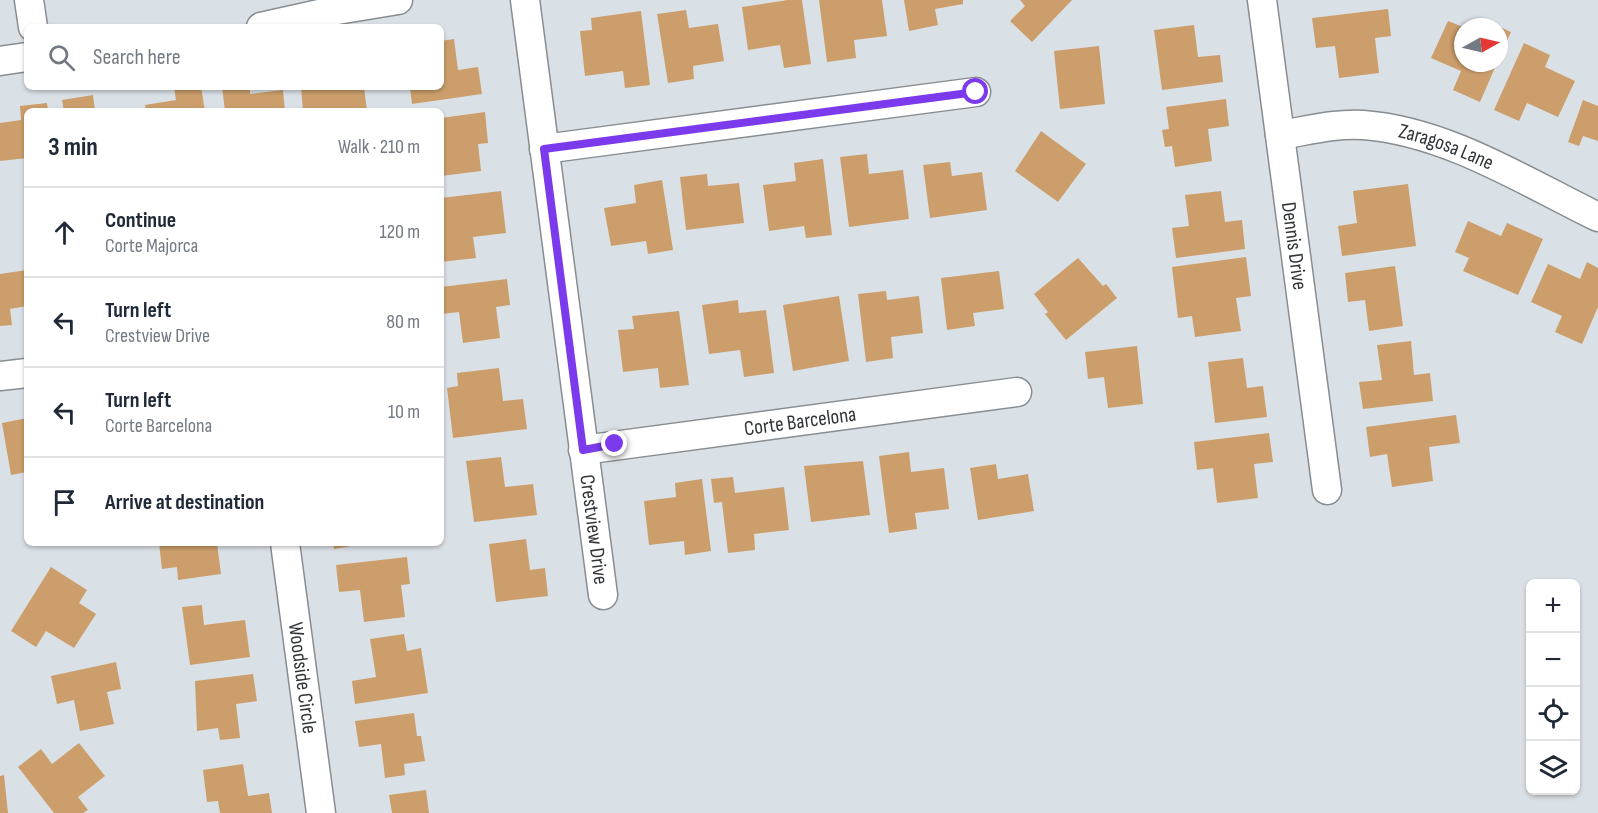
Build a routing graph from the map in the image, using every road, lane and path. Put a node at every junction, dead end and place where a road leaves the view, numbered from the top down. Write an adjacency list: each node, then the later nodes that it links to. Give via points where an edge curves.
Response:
1 (29, 0): 5 (street)
2 (398, 0): 6 (street)
3 (525, 0): 11 (street, Crestview Drive)
4 (1262, 0): 10 (street, Dennis Drive)
5 (33, 24)
6 (274, 24)
7 (24, 57): 8 (street)
8 (0, 61)
9 (976, 92): 11 (street)
10 (1280, 135): 12 (street, Zaragosa Lane, via 1360,125 1402,130 1474,157); 17 (street, Dennis Drive)
11 (544, 149): 16 (street, Crestview Drive)
12 (1598, 217)
13 (24, 373): 14 (street)
14 (0, 376)
15 (1017, 392): 16 (street, Corte Barcelona)
16 (583, 450): 19 (street, Crestview Drive)
17 (1327, 490)
18 (285, 546): 20 (street, Woodside Circle)
19 (603, 595)
20 (321, 813)

